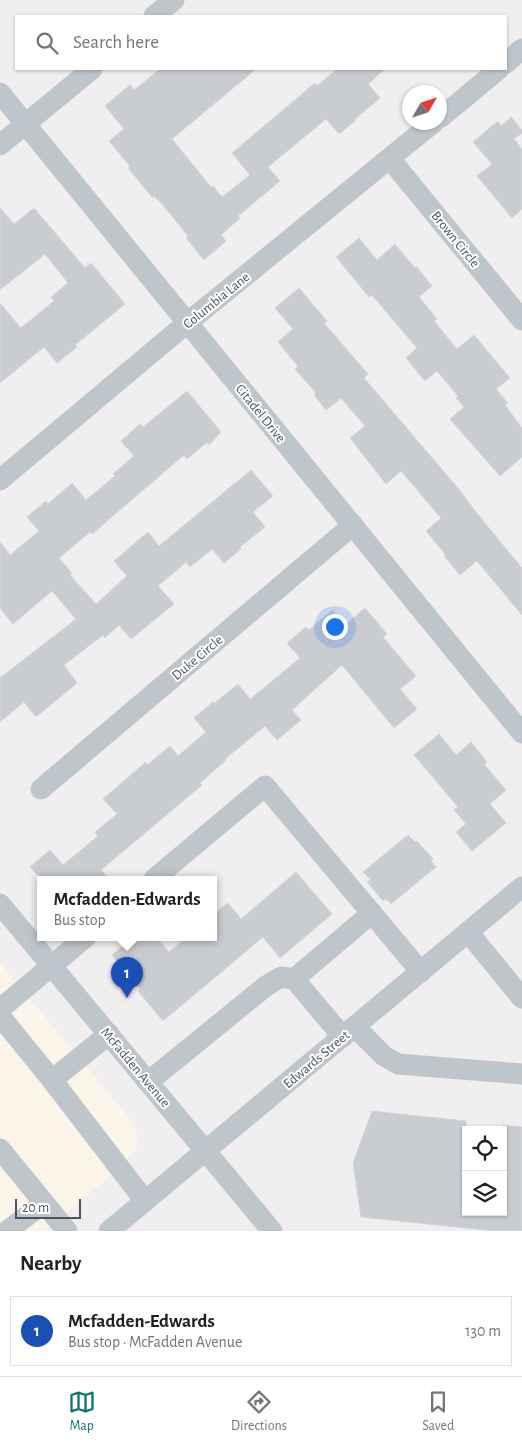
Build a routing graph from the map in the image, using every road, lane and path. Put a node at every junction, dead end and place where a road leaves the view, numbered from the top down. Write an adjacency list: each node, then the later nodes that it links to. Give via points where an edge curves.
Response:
1 (174, 0): 2 (street)
2 (155, 15)
3 (522, 50): 4 (street)
4 (507, 62)
5 (91, 70): 9 (street)
6 (498, 70): 8 (street)
7 (0, 93): 9 (street, Citadel Drive)
8 (447, 112)
9 (25, 124): 11 (street); 14 (street, Citadel Drive)
10 (424, 130): 12 (street, Columbia Lane)
11 (0, 145)
12 (390, 159): 13 (street, Brown Circle); 14 (street, Columbia Lane)
13 (522, 320)
14 (187, 323): 15 (street, Columbia Lane); 16 (street, Citadel Drive)
15 (0, 480)
16 (353, 525): 17 (street, Citadel Drive); 18 (street, Duke Circle)
17 (522, 733)
18 (41, 789)
19 (158, 876): 22 (street, via 265,786)
20 (522, 887): 23 (street, Edwards Street)
21 (0, 904): 25 (street, McFadden Avenue)
22 (372, 914): 26 (street); 27 (street)
23 (468, 932): 26 (street, Edwards Street); 28 (street)
24 (81, 941): 25 (street)
25 (51, 966): 29 (street); 32 (street, McFadden Avenue)
26 (421, 972): 31 (street, Edwards Street)
27 (294, 979): 31 (street); 35 (street, via 281,977 266,986)
28 (522, 998)
29 (0, 1009)
30 (0, 1016): 34 (street)
31 (349, 1032): 33 (street, via 398,1064); 37 (street, Edwards Street)
32 (109, 1034): 34 (street); 35 (street, McFadden Avenue)
33 (522, 1074)
34 (52, 1080): 38 (street)
35 (148, 1082): 37 (street, McFadden Avenue)
36 (0, 1149): 39 (street)
37 (206, 1151): 38 (street, Edwards Street); 43 (street, McFadden Avenue)
38 (145, 1201): 42 (street, Edwards Street)
39 (44, 1203): 40 (street); 41 (street)
40 (7, 1231)
41 (67, 1231)
42 (109, 1231)
43 (272, 1231)

